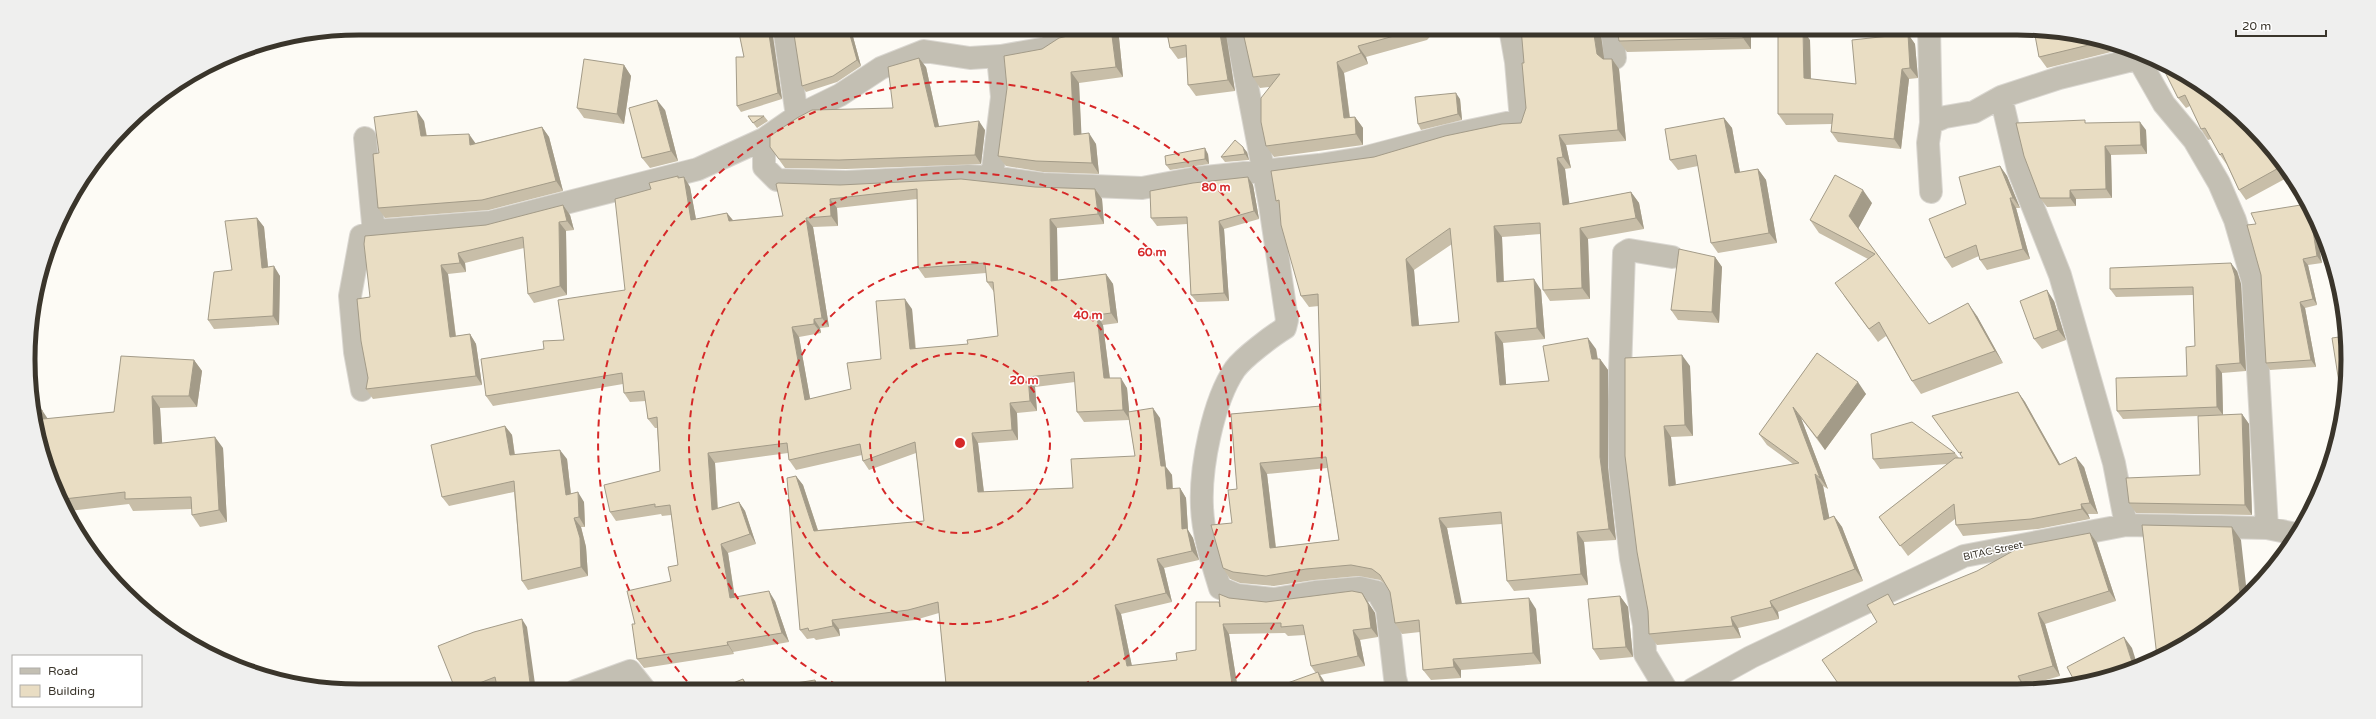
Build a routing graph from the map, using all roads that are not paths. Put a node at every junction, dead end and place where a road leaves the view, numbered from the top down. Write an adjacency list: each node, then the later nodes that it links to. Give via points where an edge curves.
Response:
1 (785, 35): 12 (street)
2 (1058, 35): 7 (street, via 1047,48)
3 (1237, 35): 16 (street)
4 (1511, 35): 16 (street, via 1521,120 1450,135 1363,158)
5 (1613, 35): 9 (street)
6 (1929, 35): 13 (street)
7 (1001, 56): 12 (street, via 970,58 924,51 881,68 840,95); 17 (street, via 999,67 1002,97)
8 (2133, 57): 11 (street)
9 (1615, 58)
10 (2142, 60): 23 (street, via 2164,104 2194,140 2219,183 2235,220 2253,282)
11 (2001, 97): 13 (street, via 1974,112 1945,117); 22 (street, via 2018,169 2060,275 2114,463)
12 (797, 116): 15 (street)
13 (1931, 123): 18 (street, via 1928,143)
14 (365, 138): 19 (street, via 372,223)
15 (764, 140): 17 (street, via 764,167 777,180 846,182); 19 (street, via 698,169 491,222)
16 (1263, 170): 17 (street, via 1142,188 1042,184); 27 (street, via 1287,320 1285,328 1236,368 1218,403 1206,454 1202,507 1210,556 1220,588 1237,595 1274,600 1315,592 1360,588 1377,592 1387,609)
17 (992, 177)
18 (1931, 192)
19 (375, 231): 21 (street, via 361,236 350,296 355,352)
20 (1672, 257): 28 (street, via 1629,250 1624,253 1619,402 1620,468 1631,559 1644,625 1645,654)
21 (362, 390)
22 (2126, 525): 23 (street, BITAC Street); 29 (street, BITAC Street, via 1964,556 1751,657)
23 (2267, 528): 24 (street, BITAC Street)
24 (2291, 533)
25 (595, 684): 26 (street, via 630,671)
26 (641, 684)
27 (1397, 684)
28 (1663, 684)
29 (1702, 684)

